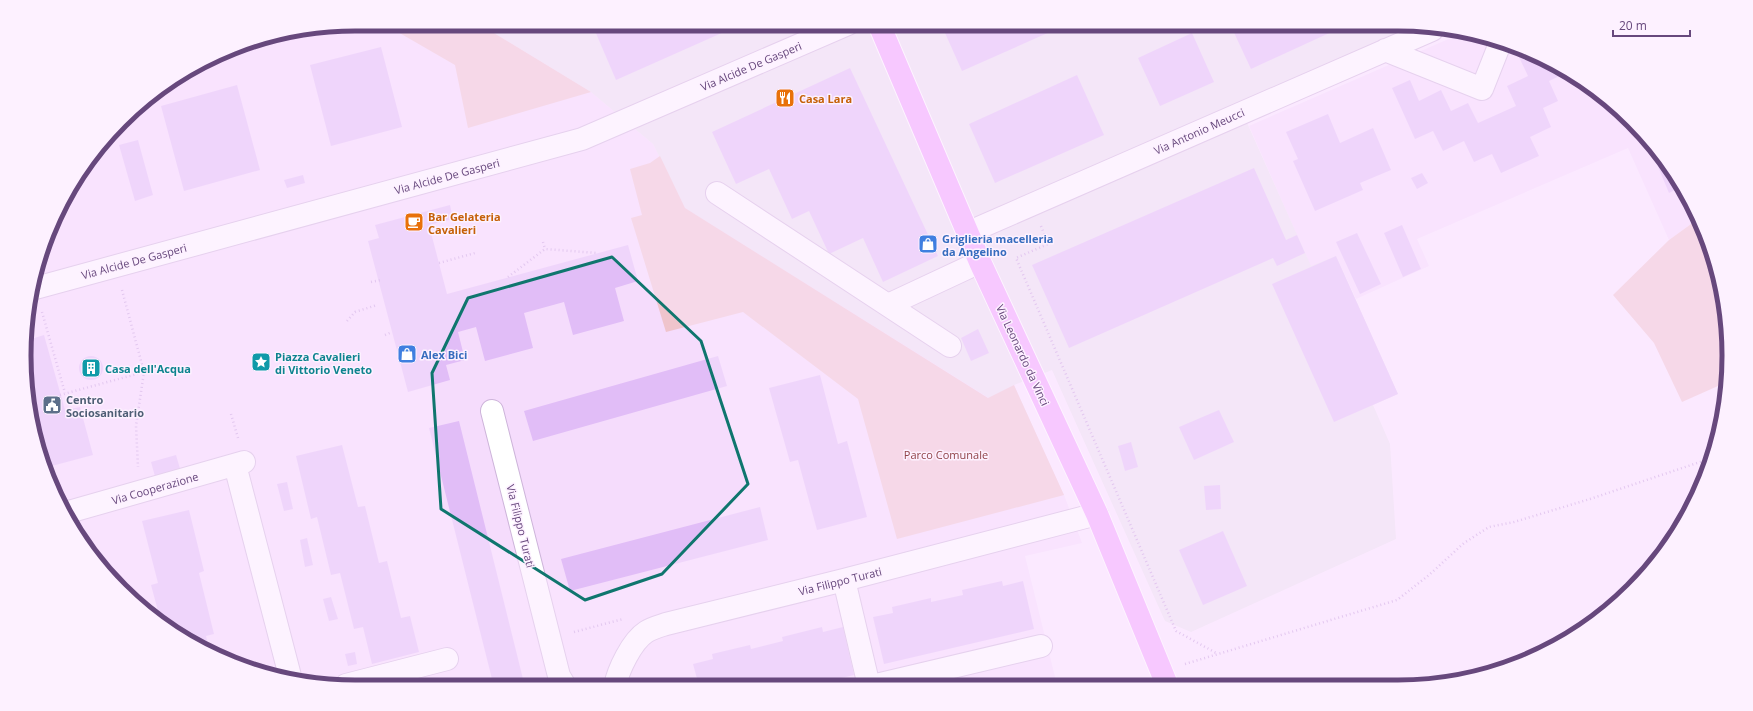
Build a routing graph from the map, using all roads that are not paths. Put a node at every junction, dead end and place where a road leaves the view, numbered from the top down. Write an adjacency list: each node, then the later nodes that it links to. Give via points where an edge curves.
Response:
1 (832, 31): 9 (street, Via Alcide De Gasperi, via 582,139)
2 (882, 31): 7 (main road, Via Leonardo da Vinci)
3 (1426, 33): 5 (street, Via Antonio Meucci)
4 (1499, 47): 5 (street, via 1482,89)
5 (1385, 50): 7 (street, Via Antonio Meucci)
6 (717, 193): 10 (street)
7 (967, 233): 8 (main road, Via Leonardo da Vinci)
8 (980, 262): 10 (street); 14 (main road, Via Leonardo da Vinci)
9 (38, 288)
10 (888, 305): 11 (street)
11 (950, 346)
12 (492, 411): 21 (street, Via Filippo Turati)
13 (71, 511): 18 (street, Via Cooperazione, via 240,464)
14 (1096, 514): 15 (street, Via Filippo Turati); 19 (main road, Via Leonardo da Vinci)
15 (844, 580): 22 (street, Via Filippo Turati, via 666,624 645,632 632,648); 23 (street)
16 (1041, 646): 24 (street)
17 (447, 659): 20 (street)
18 (289, 673)
19 (1164, 678)
20 (365, 680)
21 (561, 680)
22 (616, 680)
23 (868, 680)
24 (897, 680)

